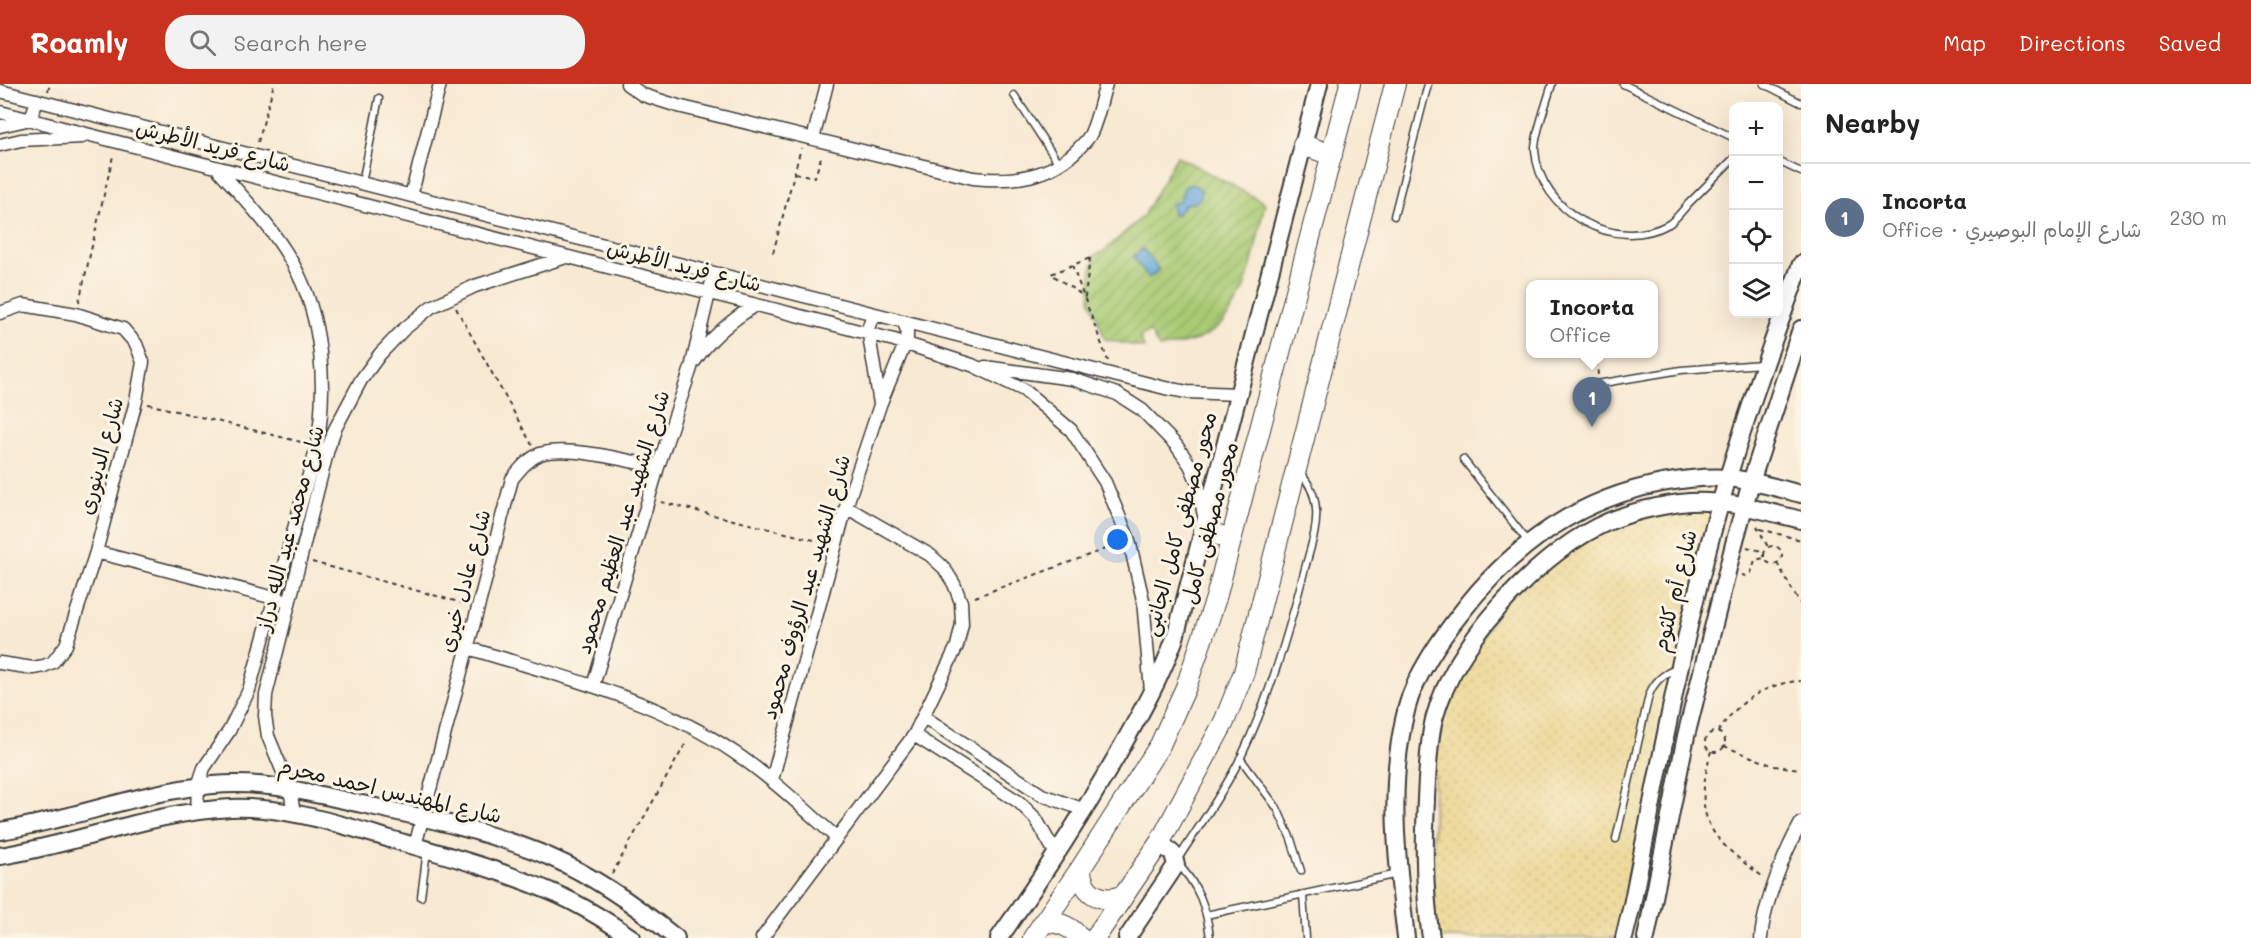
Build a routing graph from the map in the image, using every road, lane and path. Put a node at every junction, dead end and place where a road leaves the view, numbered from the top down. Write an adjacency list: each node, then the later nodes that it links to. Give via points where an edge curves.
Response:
1 (274, 84): 28 (path)
2 (440, 84): 38 (street)
3 (627, 84): 23 (street, via 643,95 678,106)
4 (827, 84): 23 (street)
5 (1106, 84): 31 (street, via 1091,135)
6 (1319, 84): 26 (street, محور مصطفى كامل الجانبى)
7 (1350, 84): 27 (main road, محور مصطفى كامل)
8 (1395, 84): 69 (main road)
9 (1428, 84): 39 (lane)
10 (1552, 84): 29 (lane, via 1534,148 1544,183 1554,198 1582,222 1617,233 1653,230 1670,223)
11 (1623, 84): 21 (lane)
12 (1764, 84): 17 (lane)
13 (0, 91): 16 (street, شارع فريد الأطرش)
14 (1014, 95): 31 (lane)
15 (379, 98): 36 (lane)
16 (37, 100): 19 (street); 28 (street, شارع فريد الأطرش)
17 (1801, 103)
18 (0, 112): 19 (street, شارع فريد الأطرش)
19 (31, 119): 20 (street); 22 (street, شارع فريد الأطرش)
20 (0, 126)
21 (1729, 136)
22 (97, 137): 24 (street, شارع فريد الأطرش); 25 (street, via 21,140)
23 (814, 139): 31 (street, via 1001,181 1027,178); 35 (path); 35 (path, via 815,177)
24 (117, 142): 32 (street, شارع فريد الأطرش); 49 (path)
25 (0, 145)
26 (1303, 146): 27 (main road); 62 (street, محور مصطفى كامل الجانبى)
27 (1332, 154): 82 (main road, محور مصطفى كامل)
28 (255, 156): 34 (street, شارع فريد الأطرش)
29 (1729, 163)
30 (1783, 163): 33 (lane)
31 (1059, 164)
32 (216, 167): 37 (street, شارع فريد الأطرش); 65 (street, شارع محمد عبد الله دراز, via 262,220 293,264 309,303 318,338)
33 (1801, 172)
34 (323, 173): 36 (street, شارع فريد الأطرش); 37 (street)
35 (794, 173): 40 (path)
36 (362, 183): 38 (street, شارع فريد الأطرش)
37 (318, 193): 41 (street, شارع فريد الأطرش)
38 (411, 196): 44 (street, شارع فريد الأطرش)
39 (1394, 216)
40 (773, 253)
41 (567, 256): 45 (street, شارع فريد الأطرش); 65 (street, شارع محمد عبد الله دراز, via 475,286 431,307 403,330 361,380)
42 (1801, 264): 57 (street, شارع أم كلثوم)
43 (1072, 265): 46 (path); 46 (path, via 1090,258); 46 (path, via 1051,274)
44 (714, 273): 45 (street, شارع الشهيد عبد العظيم محمود); 50 (street, شارع فريد الأطرش)
45 (709, 293): 47 (street, شارع فريد الأطرش); 59 (street, شارع الشهيد عبد العظيم محمود)
46 (1085, 297): 60 (path)
47 (756, 305): 54 (street, شارع فريد الأطرش); 59 (street, شارع الشهيد عبد العظيم محمود, via 712,339)
48 (0, 313): 49 (street, شارع الدينورى, via 23,305)
49 (76, 314): 63 (street, شارع الدينورى, via 123,329 136,344 143,362)
50 (879, 315): 52 (street, شارع فريد الأطرش); 54 (street, via 869,324)
51 (463, 321): 66 (path)
52 (903, 321): 55 (street, شارع الشهيد عبد الرؤوف محمود, via 908,334); 60 (street, شارع فريد الأطرش)
53 (1801, 329): 72 (street)
54 (868, 334): 55 (street, شارع فريد الأطرش); 64 (street, شارع الشهيد عبد الرؤوف محمود)
55 (905, 343): 58 (street, شارع فريد الأطرش); 64 (street, شارع الشهيد عبد الرؤوف محمود)
56 (1593, 358): 61 (path, via 1598,369)
57 (1766, 363): 61 (lane, via 1681,370); 70 (street, شارع أم كلثوم)
58 (972, 365): 80 (street, via 1072,379 1117,394 1142,410 1191,465 1198,483); 83 (street, شارع فريد الأطرش, via 1024,390 1071,430 1105,482)
59 (691, 369): 68 (street, شارع الشهيد عبد العظيم محمود)
60 (1114, 375): 62 (street, شارع فريد الأطرش, via 1187,392)
61 (1597, 384)
62 (1238, 394): 80 (street, محور مصطفى كامل الجانبى)
63 (136, 401): 65 (path); 87 (street, شارع الدينورى)
64 (880, 405): 78 (street, شارع الشهيد عبد الرؤوف محمود)
65 (323, 448): 89 (street, شارع محمد عبد الله دراز); 92 (street, شارع محمد عبد الله دراز)
66 (538, 455): 68 (street, via 566,451); 96 (street, شارع عادل خيرى, via 512,479)
67 (1462, 459): 85 (lane)
68 (658, 467): 74 (street, شارع الشهيد عبد العظيم محمود)
69 (1297, 470): 111 (lane, via 1314,497 1316,522 1286,636); 124 (main road, via 1244,672 1224,722)
70 (1728, 478): 71 (street); 72 (street); 76 (street, شارع أم كلثوم)
71 (1697, 479): 75 (street, via 1702,486 1701,495); 85 (street, via 1634,489 1589,505)
72 (1751, 482): 73 (street); 77 (street)
73 (1801, 495)
74 (649, 498): 86 (path); 101 (street, شارع الشهيد عبد العظيم محمود)
75 (1691, 502): 76 (street); 149 (street, via 1638,512 1598,526 1562,548 1502,603 1454,672 1435,715 1430,747 1424,848)
76 (1720, 502): 77 (street); 99 (street, شارع أم كلثوم)
77 (1746, 506): 79 (street); 91 (street)
78 (846, 507): 86 (street, شارع الشهيد عبد الرؤوف محمود); 94 (street, via 930,555 944,568)
79 (1801, 520)
80 (1204, 525): 82 (main road); 103 (street, محور مصطفى كامل الجانبى, via 1175,638)
81 (1759, 529): 84 (path)
82 (1231, 539): 129 (main road, محور مصطفى كامل, via 1201,645 1160,745)
83 (1129, 540): 94 (path); 103 (street, شارع فريد الأطرش, via 1143,600)
84 (1801, 540)
85 (1530, 543): 131 (street, via 1480,588 1454,622 1429,658 1408,704 1401,733 1395,804)
86 (836, 546): 113 (street, شارع الشهيد عبد الرؤوف محمود)
87 (96, 552): 92 (street); 98 (street, شارع الدينورى, via 61,654 53,662 33,668)
88 (1765, 558): 90 (path); 90 (path, via 1766,550 1776,546 1783,556); 91 (path, via 1755,560 1746,576)
89 (301, 559): 93 (street, شارع محمد عبد الله دراز); 96 (path)
90 (1777, 563): 95 (path)
91 (1727, 573): 151 (street, via 1686,735)
92 (275, 599): 93 (street); 102 (street, شارع محمد عبد الله دراز)
93 (289, 602): 104 (street, شارع محمد عبد الله دراز)
94 (961, 602): 105 (street, via 957,646)
95 (1801, 605)
96 (478, 608): 97 (street, شارع عادل خيرى)
97 (468, 648): 101 (street); 119 (street, شارع عادل خيرى)
98 (0, 663)
99 (1680, 669): 123 (lane, via 1662,676 1649,695); 150 (street, شارع أم كلثوم)
100 (1801, 681): 107 (path, via 1777,685 1749,698)
101 (593, 686): 106 (street)
102 (249, 690): 104 (street); 114 (street, شارع محمد عبد الله دراز, via 229,731 204,768)
103 (1151, 691): 116 (street, محور مصطفى كامل الجانبى)
104 (266, 695): 115 (street, شارع محمد عبد الله دراز, via 268,735)
105 (924, 717): 108 (street); 116 (street, via 1042,795)
106 (694, 728): 113 (street); 133 (path)
107 (1718, 732): 109 (path, via 1724,736); 110 (path, via 1710,732 1705,739 1705,746)
108 (914, 735): 122 (street); 127 (street, via 1019,802 1036,819)
109 (1724, 747): 110 (path); 112 (path, via 1774,766)
110 (1711, 751): 132 (path, via 1702,793 1706,821 1728,850)
111 (1240, 758): 128 (lane); 130 (lane, via 1277,808)
112 (1801, 769)
113 (772, 780): 122 (street)
114 (198, 786): 115 (street, شارع المهندس احمد محرم, via 252,784); 117 (street); 121 (street, شارع المهندس احمد محرم)
115 (290, 789): 118 (street, شارع محمد عبد الله دراز); 119 (street, شارع المهندس احمد محرم)
116 (1085, 810): 127 (street, محور مصطفى كامل الجانبى)
117 (197, 812): 118 (street, شارع المهندس احمد محرم, via 254,808); 126 (street, شارع المهندس احمد محرم)
118 (294, 814): 125 (street, شارع المهندس احمد محرم)
119 (423, 818): 125 (street, شارع عادل خيرى); 133 (street, شارع المهندس احمد محرم, via 550,857)
120 (1801, 823): 132 (street)
121 (0, 831)
122 (837, 838): 141 (street)
123 (1616, 839)
124 (1160, 842): 128 (street); 134 (main road)
125 (421, 847): 136 (lane); 139 (street, شارع المهندس احمد محرم, via 469,860 556,893)
126 (0, 856)
127 (1057, 856): 142 (street, محور مصطفى كامل الجانبى)
128 (1176, 862): 137 (lane, via 1197,887); 145 (street)
129 (1081, 868): 134 (main road, via 1084,885 1097,897); 138 (main road, محور مصطفى كامل)
130 (1301, 871)
131 (1399, 874): 135 (lane); 148 (street)
132 (1775, 885): 152 (street)
133 (605, 887): 140 (street, شارع المهندس احمد محرم)
134 (1123, 895): 144 (main road)
135 (1303, 895): 137 (lane); 147 (lane)
136 (421, 897)
137 (1206, 915): 146 (lane)
138 (1039, 930): 143 (main road, via 1063,924)
139 (632, 938)
140 (676, 938)
141 (762, 938)
142 (999, 938)
143 (1080, 938)
144 (1095, 938)
145 (1127, 938)
146 (1210, 938)
147 (1306, 938)
148 (1406, 938)
149 (1431, 938)
150 (1624, 938)
151 (1646, 938)
152 (1761, 938)

